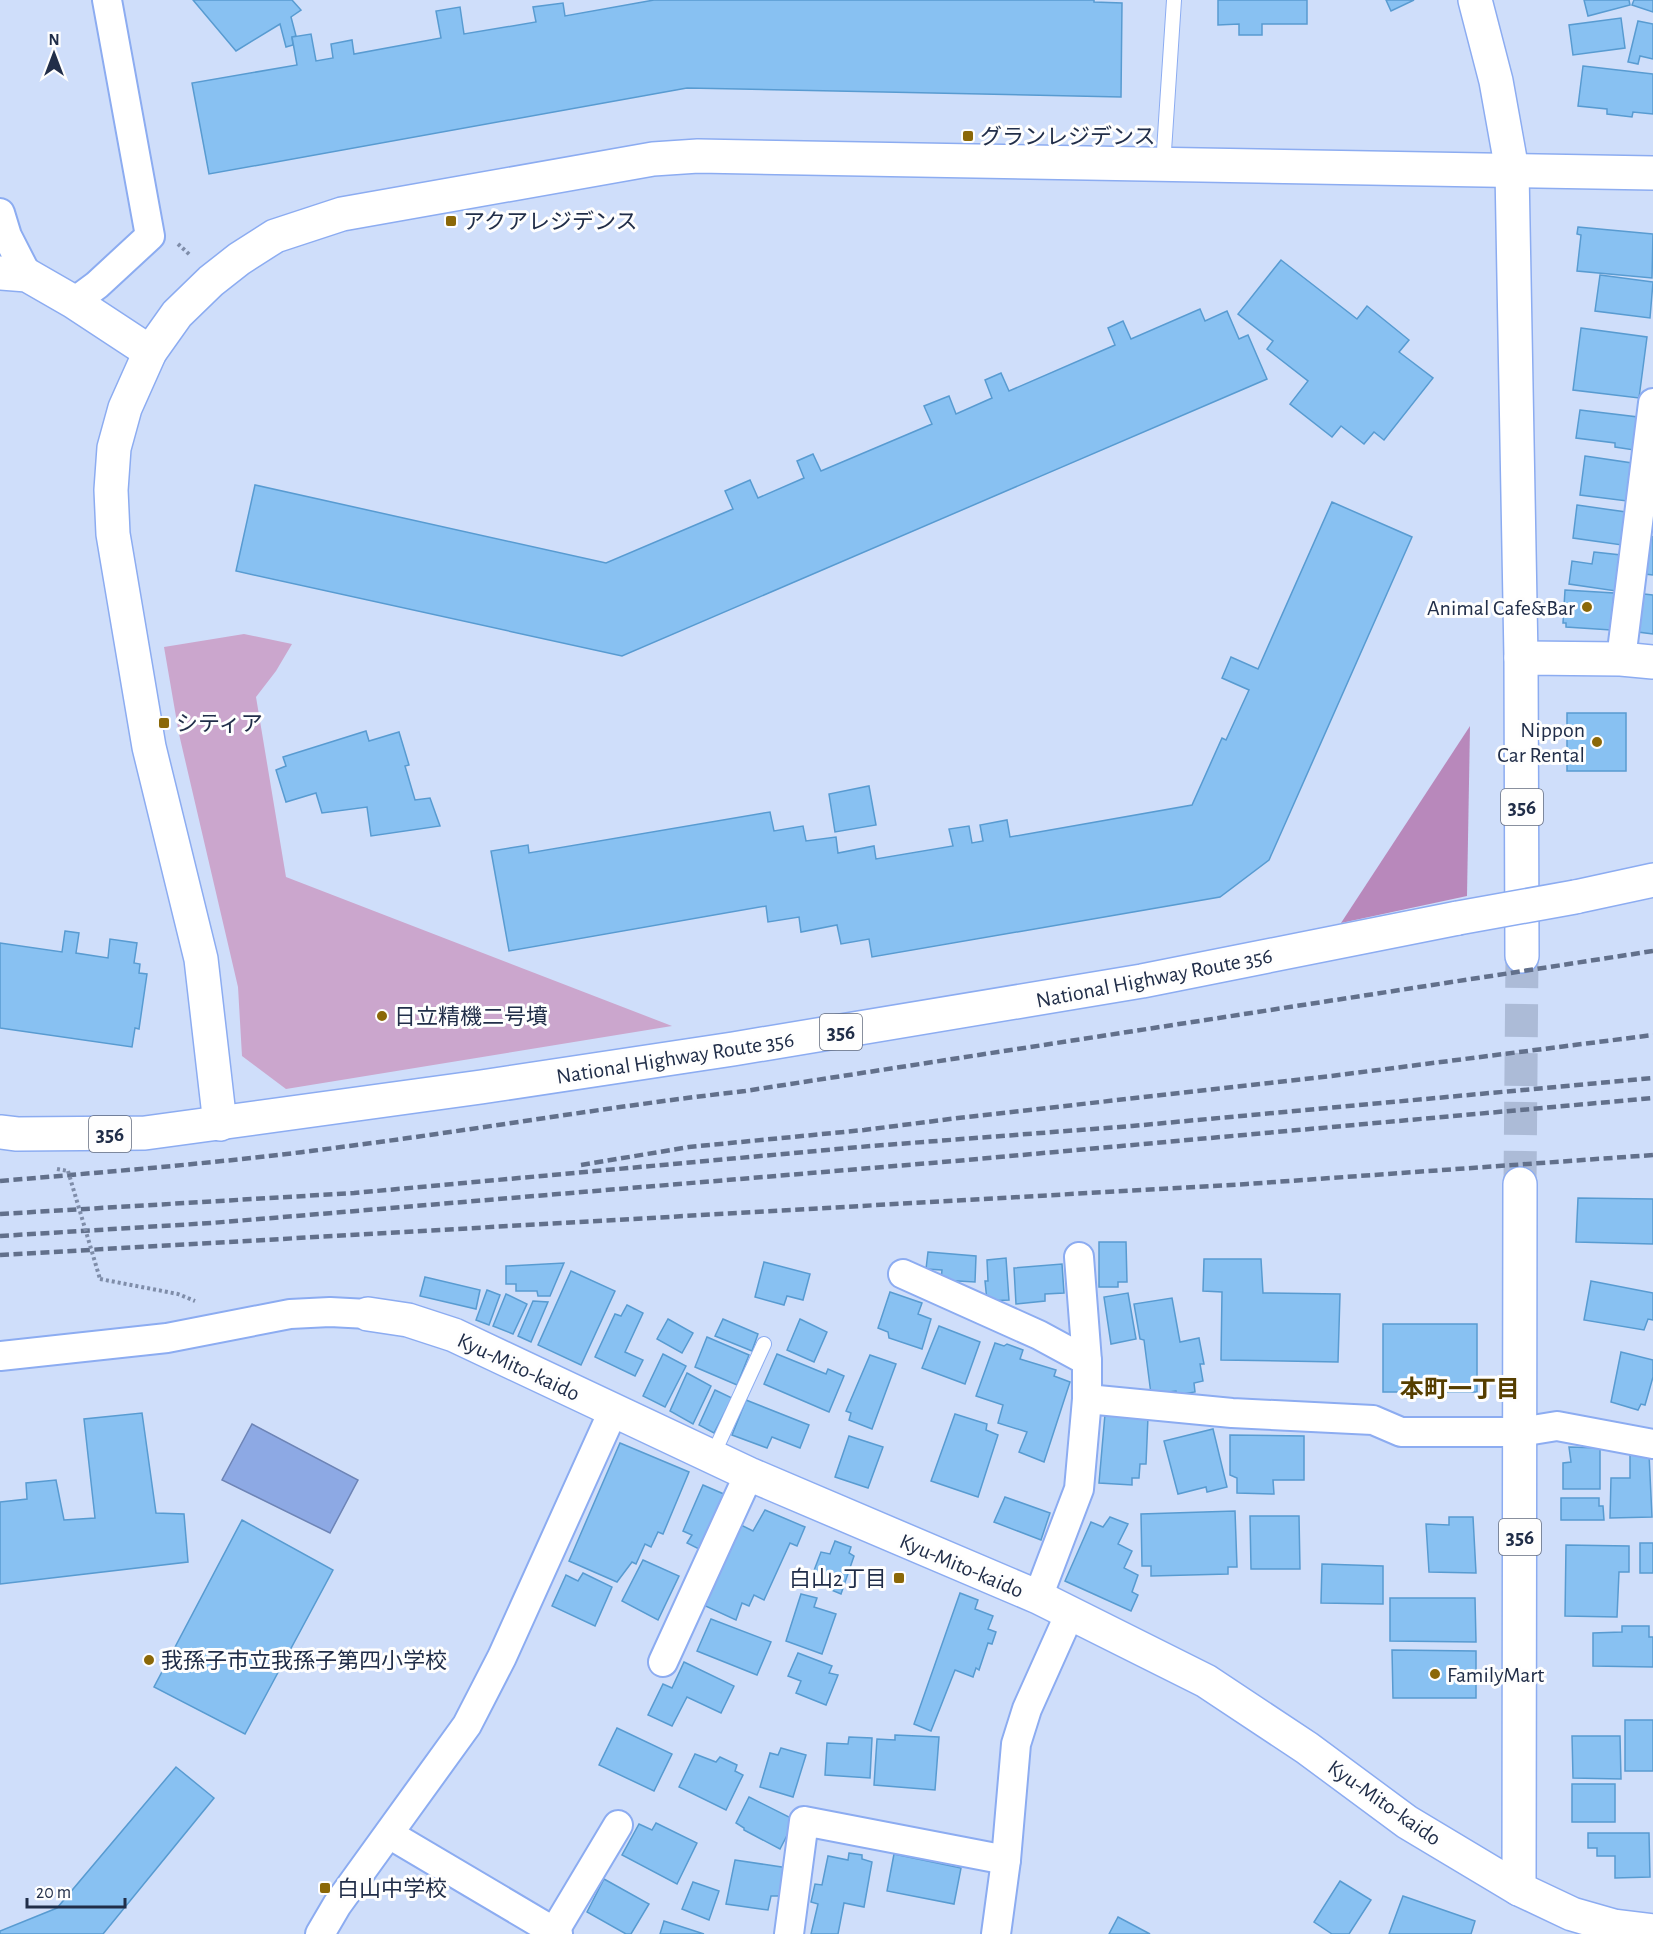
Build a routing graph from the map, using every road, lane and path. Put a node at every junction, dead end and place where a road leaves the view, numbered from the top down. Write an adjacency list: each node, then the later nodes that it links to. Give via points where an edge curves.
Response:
1 (107, 0): 9 (street, via 150,236)
2 (1174, 0): 4 (lane)
3 (1475, 0): 5 (main road, via 1496,81)
4 (1163, 166): 5 (main road); 10 (main road, via 743,157 653,159 342,214 275,236 239,259 177,314)
5 (1512, 170): 6 (main road); 12 (main road)
6 (1653, 173)
7 (0, 213): 8 (street)
8 (14, 274): 9 (main road)
9 (74, 302): 10 (main road)
10 (150, 352): 17 (main road, via 125,408 114,448 113,534 148,747 201,959)
11 (1653, 403): 13 (street)
12 (1521, 658): 13 (main road); 16 (main road, 356)
13 (1621, 659): 14 (main road)
14 (1653, 662)
15 (1653, 880): 17 (main road, National Highway Route 356 / 356, bridge, via 1142,981 941,1016)
16 (1522, 956)
17 (220, 1124): 18 (main road, National Highway Route 356 / 356, via 145,1133)
18 (0, 1132)
19 (68, 1171): 23 (path, bridge, via 100,1279)
20 (1520, 1184): 30 (main road, 356)
21 (1079, 1257): 27 (street)
22 (903, 1274): 27 (street)
23 (178, 1294)
24 (368, 1314): 26 (street, via 290,1314 167,1338); 29 (main road, Kyu-Mito-kaido, via 408,1320 454,1335)
25 (764, 1344): 32 (lane)
26 (0, 1356)
27 (1087, 1361): 28 (street)
28 (1087, 1399): 30 (street, via 1232,1413 1373,1420 1401,1432); 34 (street, via 1079,1490)
29 (614, 1409): 32 (main road, Kyu-Mito-kaido); 38 (street, via 502,1658 467,1725)
30 (1520, 1432): 31 (street, via 1557,1426); 40 (main road, 356)
31 (1653, 1444)
32 (712, 1457): 33 (main road, Kyu-Mito-kaido)
33 (748, 1474): 34 (main road, Kyu-Mito-kaido); 36 (street)
34 (1038, 1597): 35 (main road, Kyu-Mito-kaido)
35 (1070, 1613): 39 (street, via 1027,1708 1016,1744); 40 (main road, Kyu-Mito-kaido, via 1206,1681 1307,1748 1407,1822)
36 (663, 1662)
37 (618, 1825): 42 (street)
38 (389, 1834): 41 (street); 42 (street)
39 (1006, 1860): 46 (street, via 804,1821); 47 (street)
40 (1519, 1889): 43 (main road, via 1571,1919)
41 (337, 1905): 44 (street); 45 (street)
42 (549, 1931)
43 (1653, 1931)
44 (320, 1934)
45 (341, 1934)
46 (789, 1934)
47 (996, 1934)

